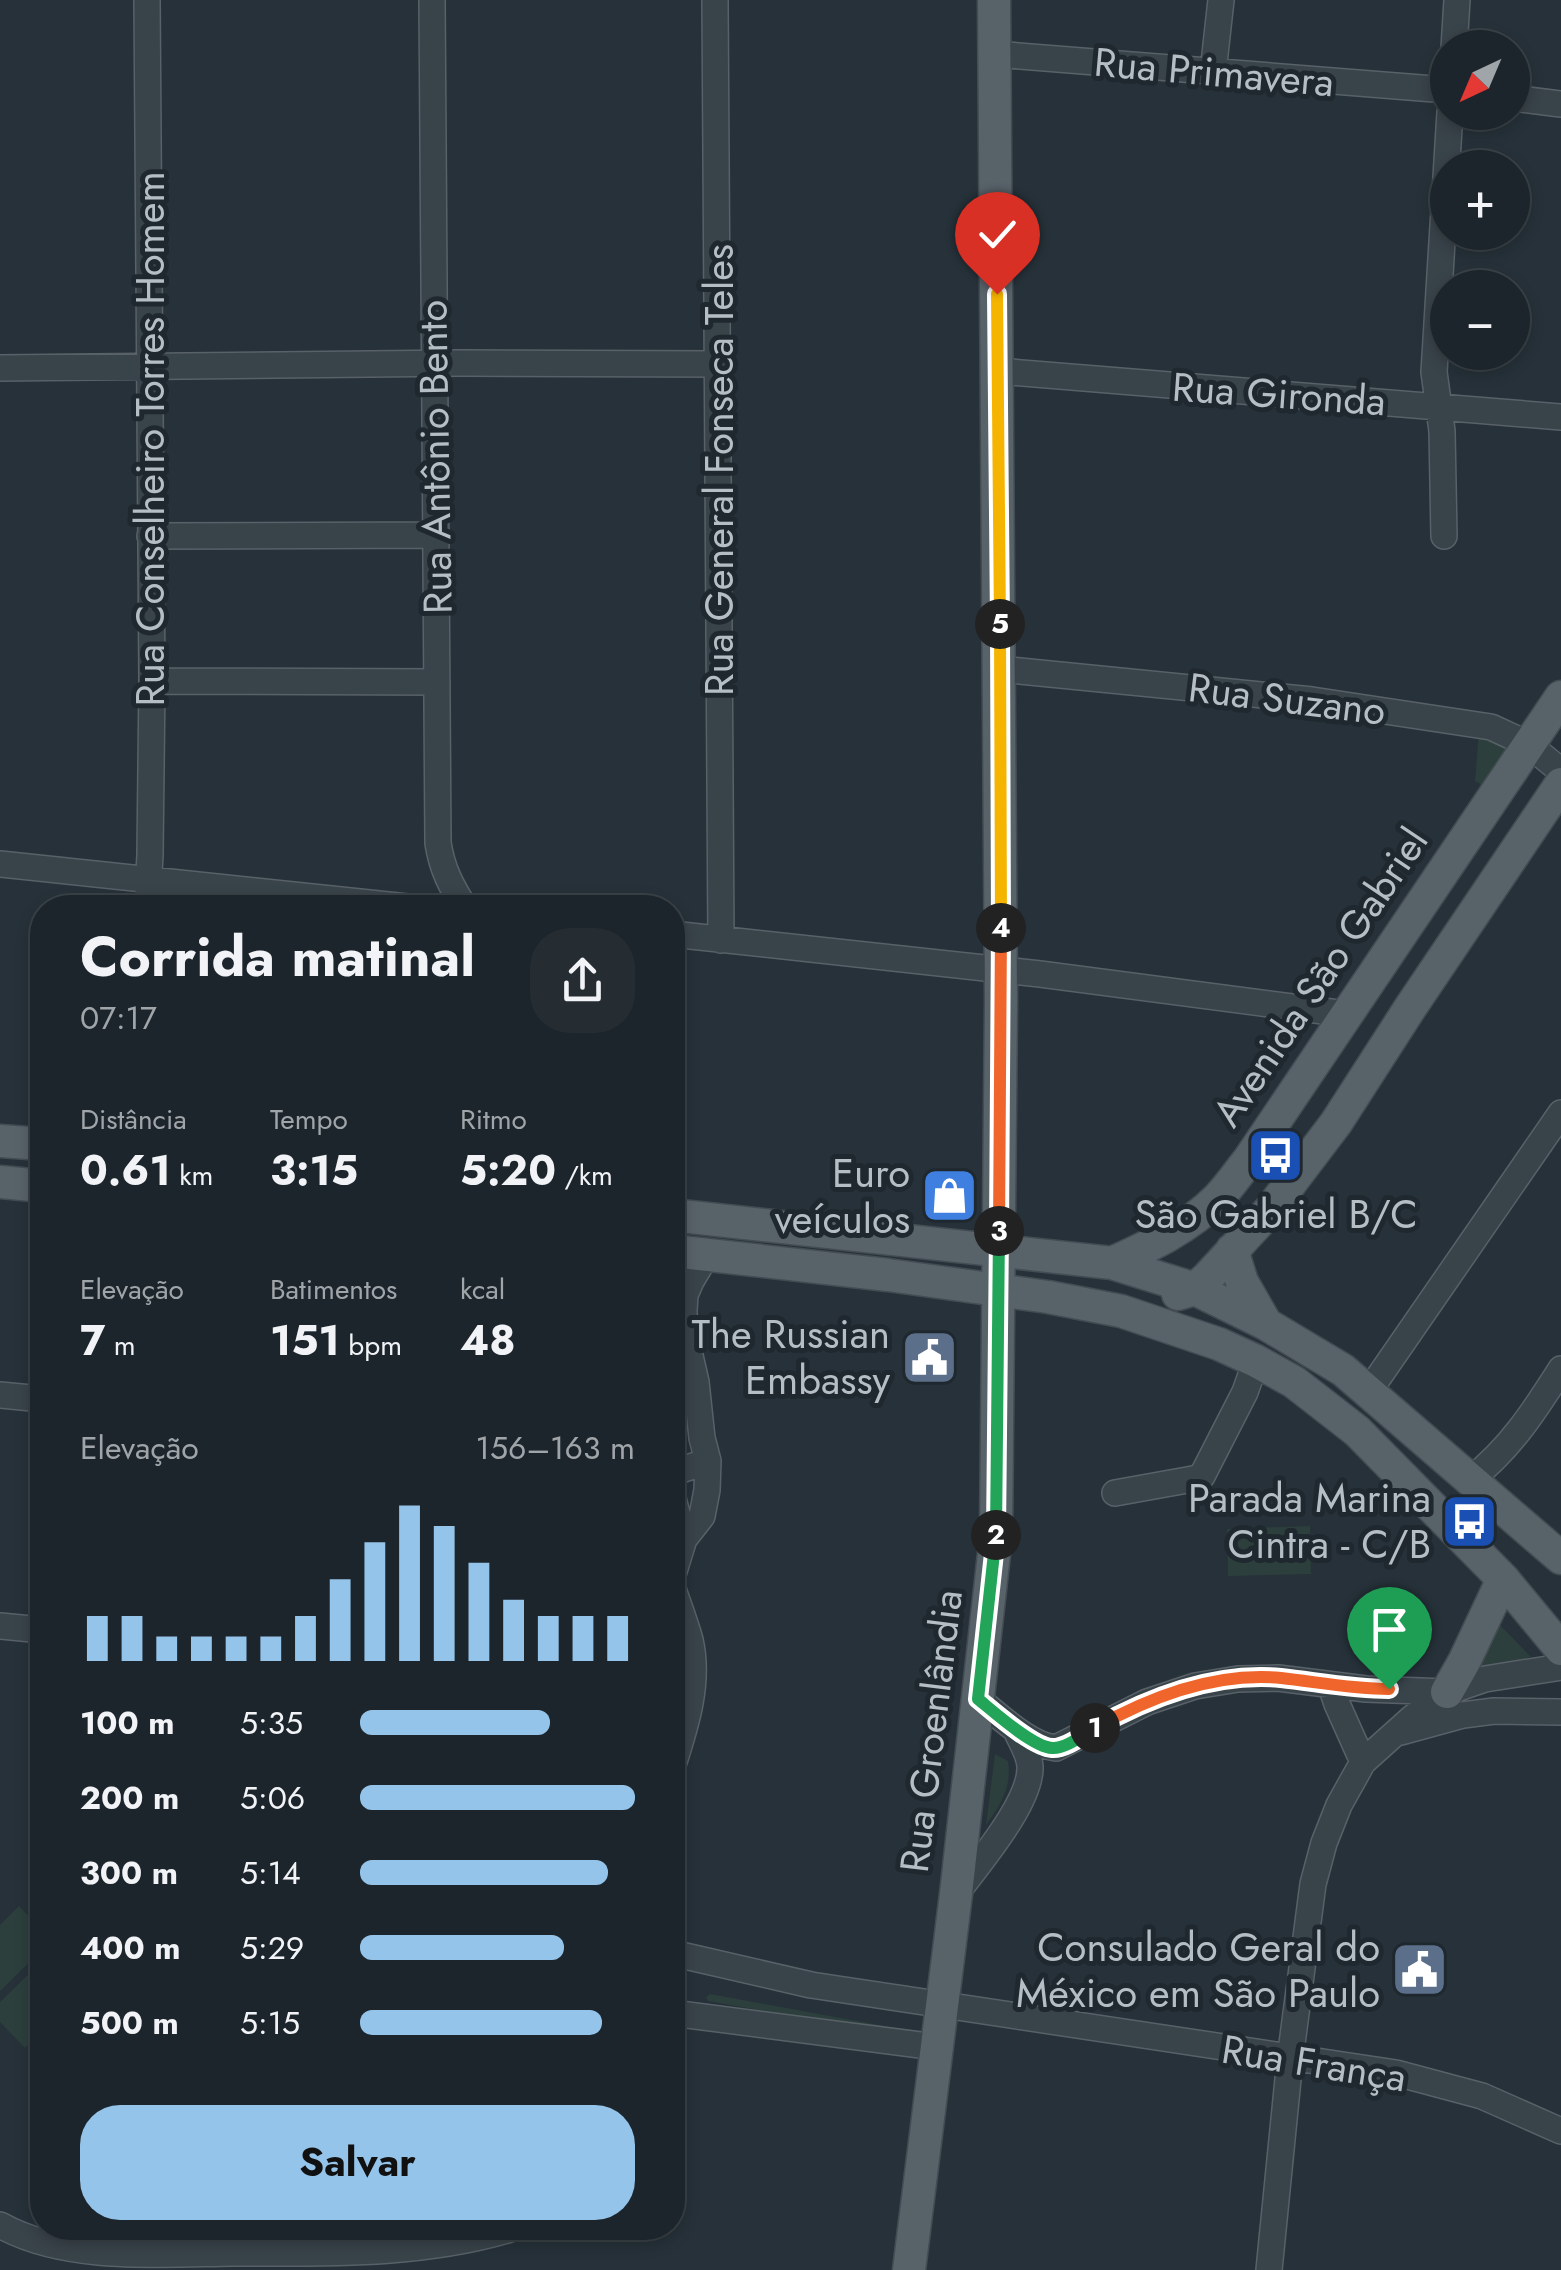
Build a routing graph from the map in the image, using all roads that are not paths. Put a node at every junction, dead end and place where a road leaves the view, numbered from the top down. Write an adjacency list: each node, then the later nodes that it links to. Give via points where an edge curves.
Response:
1 (147, 0): 17 (street, Rua Conselheiro Torres Homem)
2 (432, 0): 14 (street, Rua Antônio Bento)
3 (715, 0): 15 (street, Rua General Fonseca Teles)
4 (994, 0): 8 (main road, Rua Groenlândia)
5 (1221, 0): 9 (street)
6 (1456, 0): 7 (street)
7 (1455, 30)
8 (995, 54): 9 (street, Rua Primavera); 18 (main road, Rua Groenlândia)
9 (1213, 72): 10 (street, Rua Primavera)
10 (1430, 95)
11 (1530, 100): 12 (street)
12 (1561, 104)
13 (1444, 130): 19 (street, via 1434,372)
14 (434, 364): 15 (street); 17 (street); 21 (street, Rua Antônio Bento)
15 (719, 364): 37 (street, Rua General Fonseca Teles)
16 (0, 368): 17 (street)
17 (149, 368): 22 (street, Rua Conselheiro Torres Homem)
18 (998, 371): 19 (street, Rua Gironda); 24 (main road, Rua Groenlândia)
19 (1439, 406): 20 (street, Rua Gironda); 23 (street)
20 (1561, 418)
21 (436, 535): 22 (street); 26 (street, Rua Antônio Bento)
22 (150, 536): 25 (street, Rua Conselheiro Torres Homem)
23 (1444, 536)
24 (1000, 669): 28 (street, Rua Suzano, via 1423,716 1491,727); 38 (main road, Rua Groenlândia)
25 (152, 681): 26 (street); 32 (street, Rua Conselheiro Torres Homem)
26 (437, 682): 35 (street, Rua Antônio Bento, via 438,843)
27 (1561, 697): 28 (main road, Avenida São Gabriel)
28 (1528, 744): 29 (street, Rua Suzano); 39 (main road, Avenida São Gabriel)
29 (1561, 771)
30 (1561, 784): 47 (main road, via 1336,1123)
31 (0, 864): 32 (street)
32 (150, 879): 33 (street, Rua Conselheiro Torres Homem); 34 (street)
33 (148, 895)
34 (297, 895)
35 (456, 895)
36 (685, 936): 37 (street)
37 (721, 940): 38 (street)
38 (1001, 969): 39 (street); 46 (main road, Rua Groenlândia)
39 (1346, 1014): 50 (main road, Avenida São Gabriel, via 1218,1198 1169,1236)
40 (1561, 1113): 59 (street)
41 (0, 1140): 42 (main road)
42 (30, 1143)
43 (0, 1182): 44 (main road)
44 (30, 1185)
45 (685, 1216): 46 (main road)
46 (999, 1249): 50 (main road); 51 (main road, Rua Groenlândia)
47 (1232, 1250): 52 (main road); 55 (main road)
48 (685, 1252): 49 (main road)
49 (707, 1254): 51 (main road); 53 (street)
50 (1112, 1263): 52 (main road)
51 (998, 1289): 54 (main road); 76 (main road, Rua Groenlândia, via 996,1536)
52 (1195, 1289): 54 (main road); 55 (main road)
53 (685, 1295)
54 (1121, 1311): 57 (main road)
55 (1266, 1324): 59 (main road)
56 (685, 1345): 62 (street)
57 (1256, 1360): 65 (street, via 1202,1476); 68 (main road, via 1357,1431)
58 (1561, 1369): 64 (street, via 1533,1414)
59 (1370, 1391): 64 (main road)
60 (0, 1396): 61 (street)
61 (30, 1398)
62 (708, 1461): 63 (street); 66 (street, via 702,1516)
63 (685, 1469)
64 (1471, 1480): 67 (main road)
65 (1114, 1494)
66 (685, 1538)
67 (1561, 1558)
68 (1502, 1579): 72 (main road); 75 (main road)
69 (0, 1626): 71 (street)
70 (685, 1626): 78 (street, via 692,1672)
71 (30, 1629)
72 (1561, 1649)
73 (1561, 1667): 75 (street)
74 (1331, 1686): 75 (street); 79 (street, via 1278,1678 1195,1686 1056,1748); 81 (street)
75 (1446, 1692): 80 (street)
76 (978, 1699): 79 (street); 82 (main road, Rua Groenlândia)
77 (1561, 1712): 80 (street, via 1463,1715)
78 (685, 1728)
79 (1016, 1730): 82 (street, via 1028,1753 1029,1782)
80 (1391, 1735): 81 (street)
81 (1363, 1762): 87 (street, via 1339,1805 1313,1884)
82 (956, 1894): 84 (main road, Rua Groenlândia)
83 (685, 1957): 84 (street, Rua França)
84 (942, 2005): 86 (main road, Rua Groenlândia); 87 (street, Rua França)
85 (685, 2015): 86 (street)
86 (936, 2048): 95 (main road, Rua Groenlândia)
87 (1290, 2059): 88 (street, Rua França, via 1396,2074 1482,2096); 96 (street)
88 (1561, 2131)
89 (0, 2225): 90 (street)
90 (30, 2238)
91 (38, 2240): 94 (street)
92 (479, 2240): 93 (street)
93 (438, 2258): 94 (street, via 341,2253)
94 (179, 2262)
95 (908, 2270)
96 (1269, 2270)

